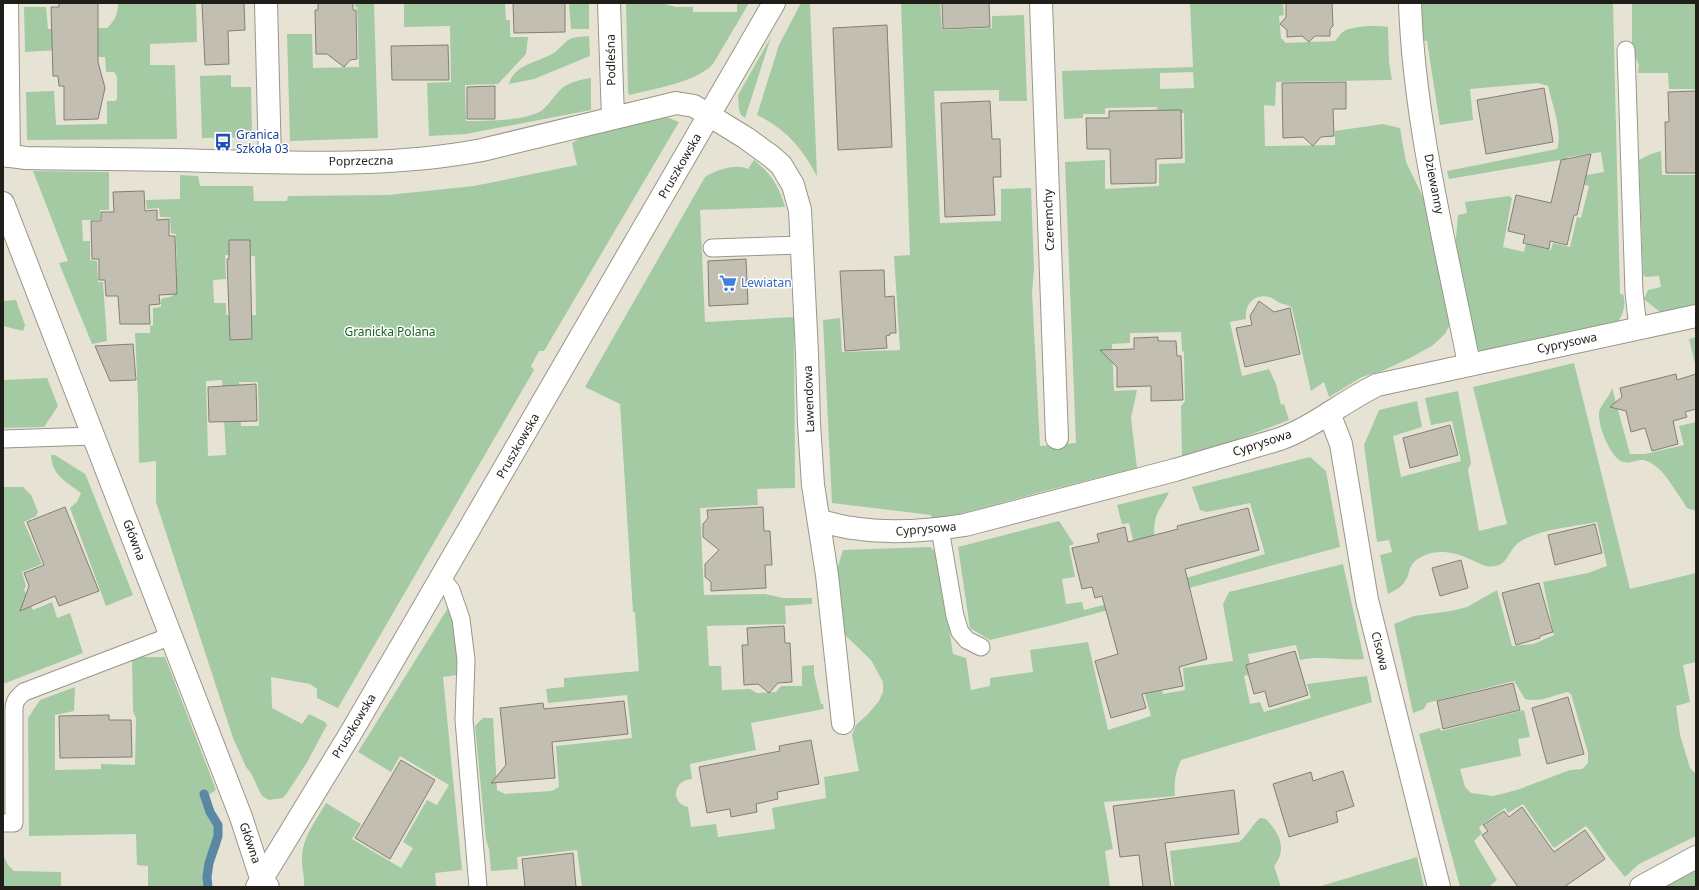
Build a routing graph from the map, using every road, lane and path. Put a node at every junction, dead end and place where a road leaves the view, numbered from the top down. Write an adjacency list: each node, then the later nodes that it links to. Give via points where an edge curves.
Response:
1 (7, 3): 10 (street)
2 (266, 3): 11 (street)
3 (610, 3): 9 (street, Podleśna)
4 (774, 3): 8 (street, Pruszkowska)
5 (1041, 3): 20 (street, Czeremchy)
6 (1410, 3): 17 (street, Dziewanny, via 1411,49 1416,86)
7 (1626, 50): 16 (lane, via 1634,292)
8 (710, 116): 9 (street, Poprzeczna, via 694,106 676,103); 13 (street, Lawendowa, via 763,149 781,165 797,196); 24 (street, Pruszkowska)
9 (613, 118): 11 (street, Poprzeczna, via 451,156 380,162)
10 (6, 156): 11 (street, Poprzeczna)
11 (270, 162)
12 (3, 203): 19 (street, Główna)
13 (802, 245): 14 (lane); 22 (street, Lawendowa, via 809,424 813,484)
14 (712, 248)
15 (1696, 316): 16 (street, Cyprysowa)
16 (1638, 328): 17 (street, Cyprysowa)
17 (1469, 364): 18 (street, Cyprysowa, via 1377,385)
18 (1329, 413): 23 (street, Cyprysowa, via 1294,434 1175,470 965,525); 32 (street, Cisowa, via 1341,444 1367,600)
19 (94, 436): 21 (lane); 25 (street, Główna)
20 (1057, 438)
21 (3, 439)
22 (820, 521): 23 (street, Cyprysowa, via 890,532); 27 (street, Lawendowa)
23 (940, 529): 26 (lane, via 954,616 960,632 967,640)
24 (441, 578): 30 (street, Pruszkowska); 31 (lane, via 451,590 461,619 464,639 464,720)
25 (171, 636): 28 (lane, via 19,696 14,709 14,822); 30 (street, Główna, via 241,817)
26 (981, 647)
27 (843, 722)
28 (3, 823)
29 (1696, 858): 33 (street)
30 (262, 884)
31 (478, 887)
32 (1439, 887)
33 (1641, 887)

